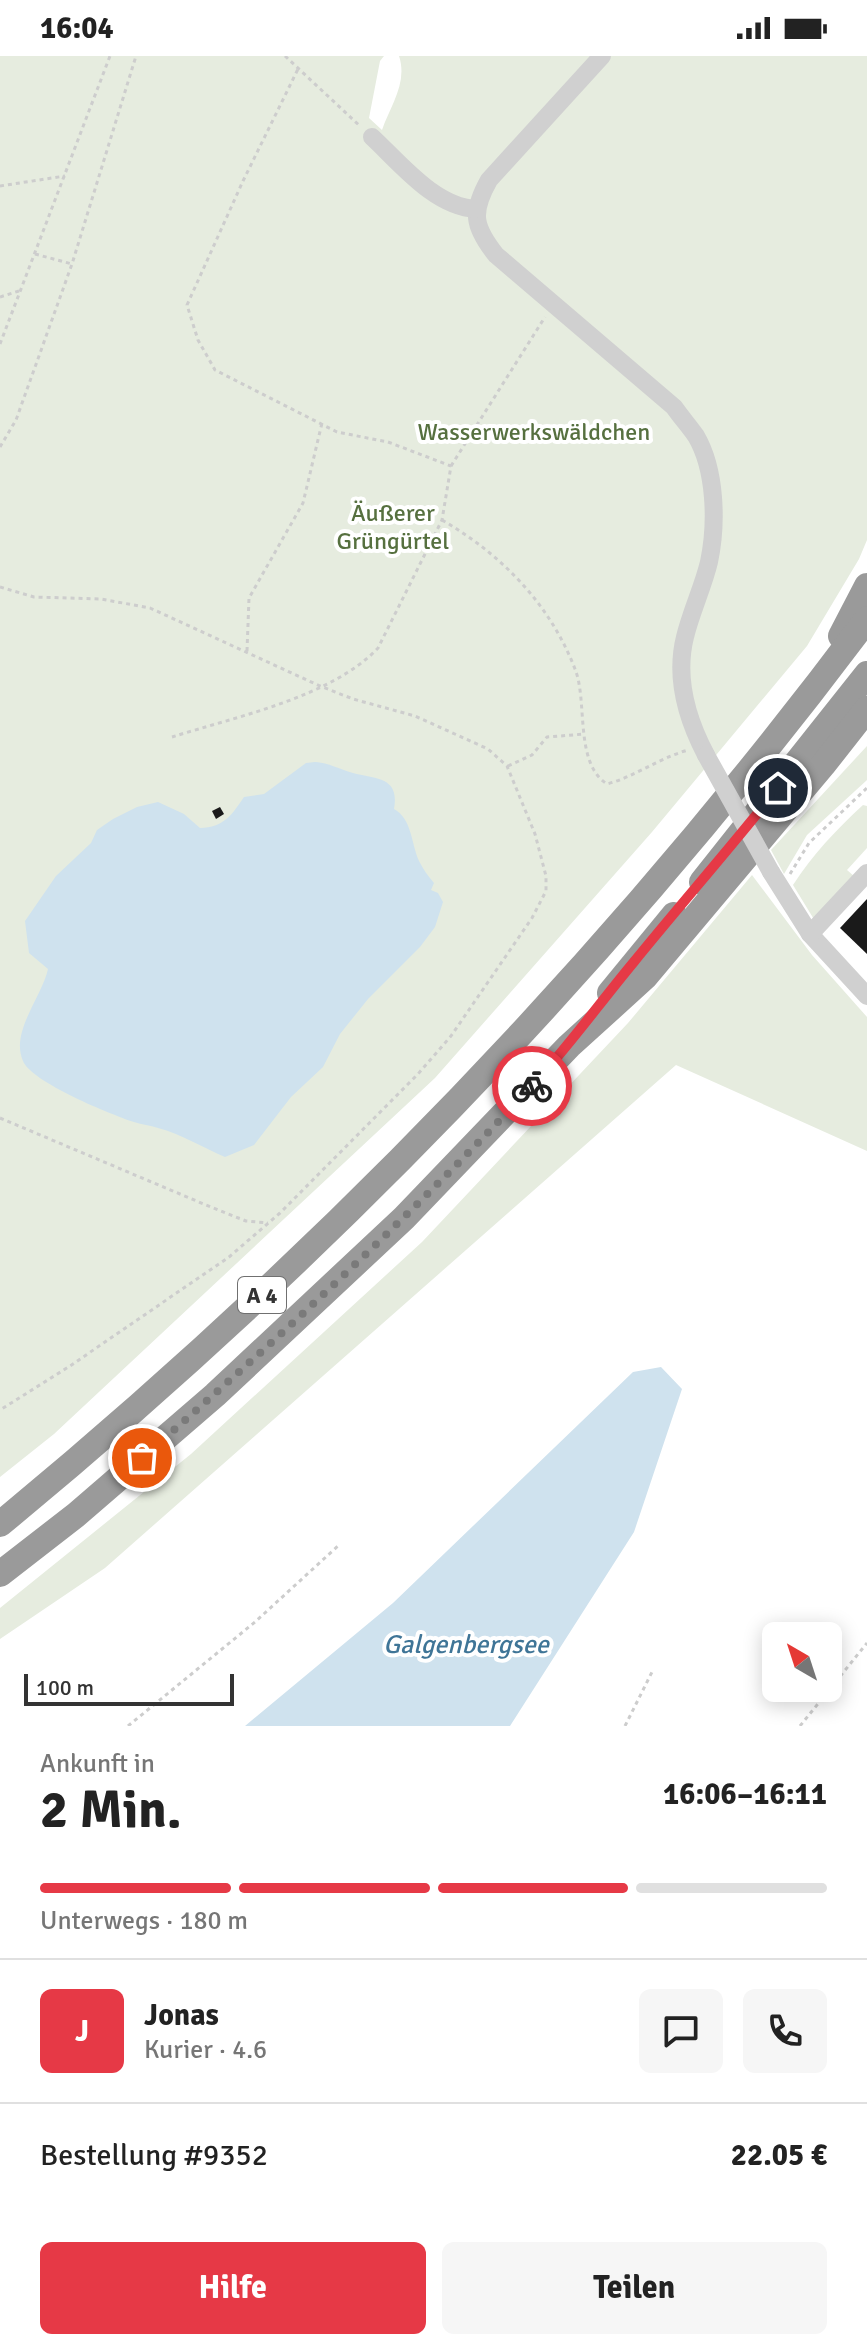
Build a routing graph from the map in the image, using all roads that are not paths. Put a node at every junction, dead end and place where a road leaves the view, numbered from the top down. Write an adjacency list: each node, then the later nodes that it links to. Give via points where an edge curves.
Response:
1 (602, 56): 3 (street, via 489,180)
2 (372, 137): 3 (street, via 440,197 460,208)
3 (476, 209): 12 (street, bridge, via 481,236 496,255 674,407 697,438 710,475 713,521 709,561 684,639 687,712 698,752)
4 (867, 586): 7 (highway)
5 (867, 619): 7 (highway, A 4)
6 (867, 674): 14 (highway, A 4)
7 (807, 699): 15 (highway, A 4, via 600,948 417,1144 228,1328)
8 (867, 709): 10 (highway)
9 (867, 722): 10 (highway)
10 (823, 765): 14 (highway, via 645,977)
11 (867, 873): 12 (street)
12 (810, 934): 13 (street)
13 (867, 996)
14 (569, 1046): 16 (highway, A 4, via 299,1319 76,1515)
15 (0, 1524)
16 (0, 1574)

